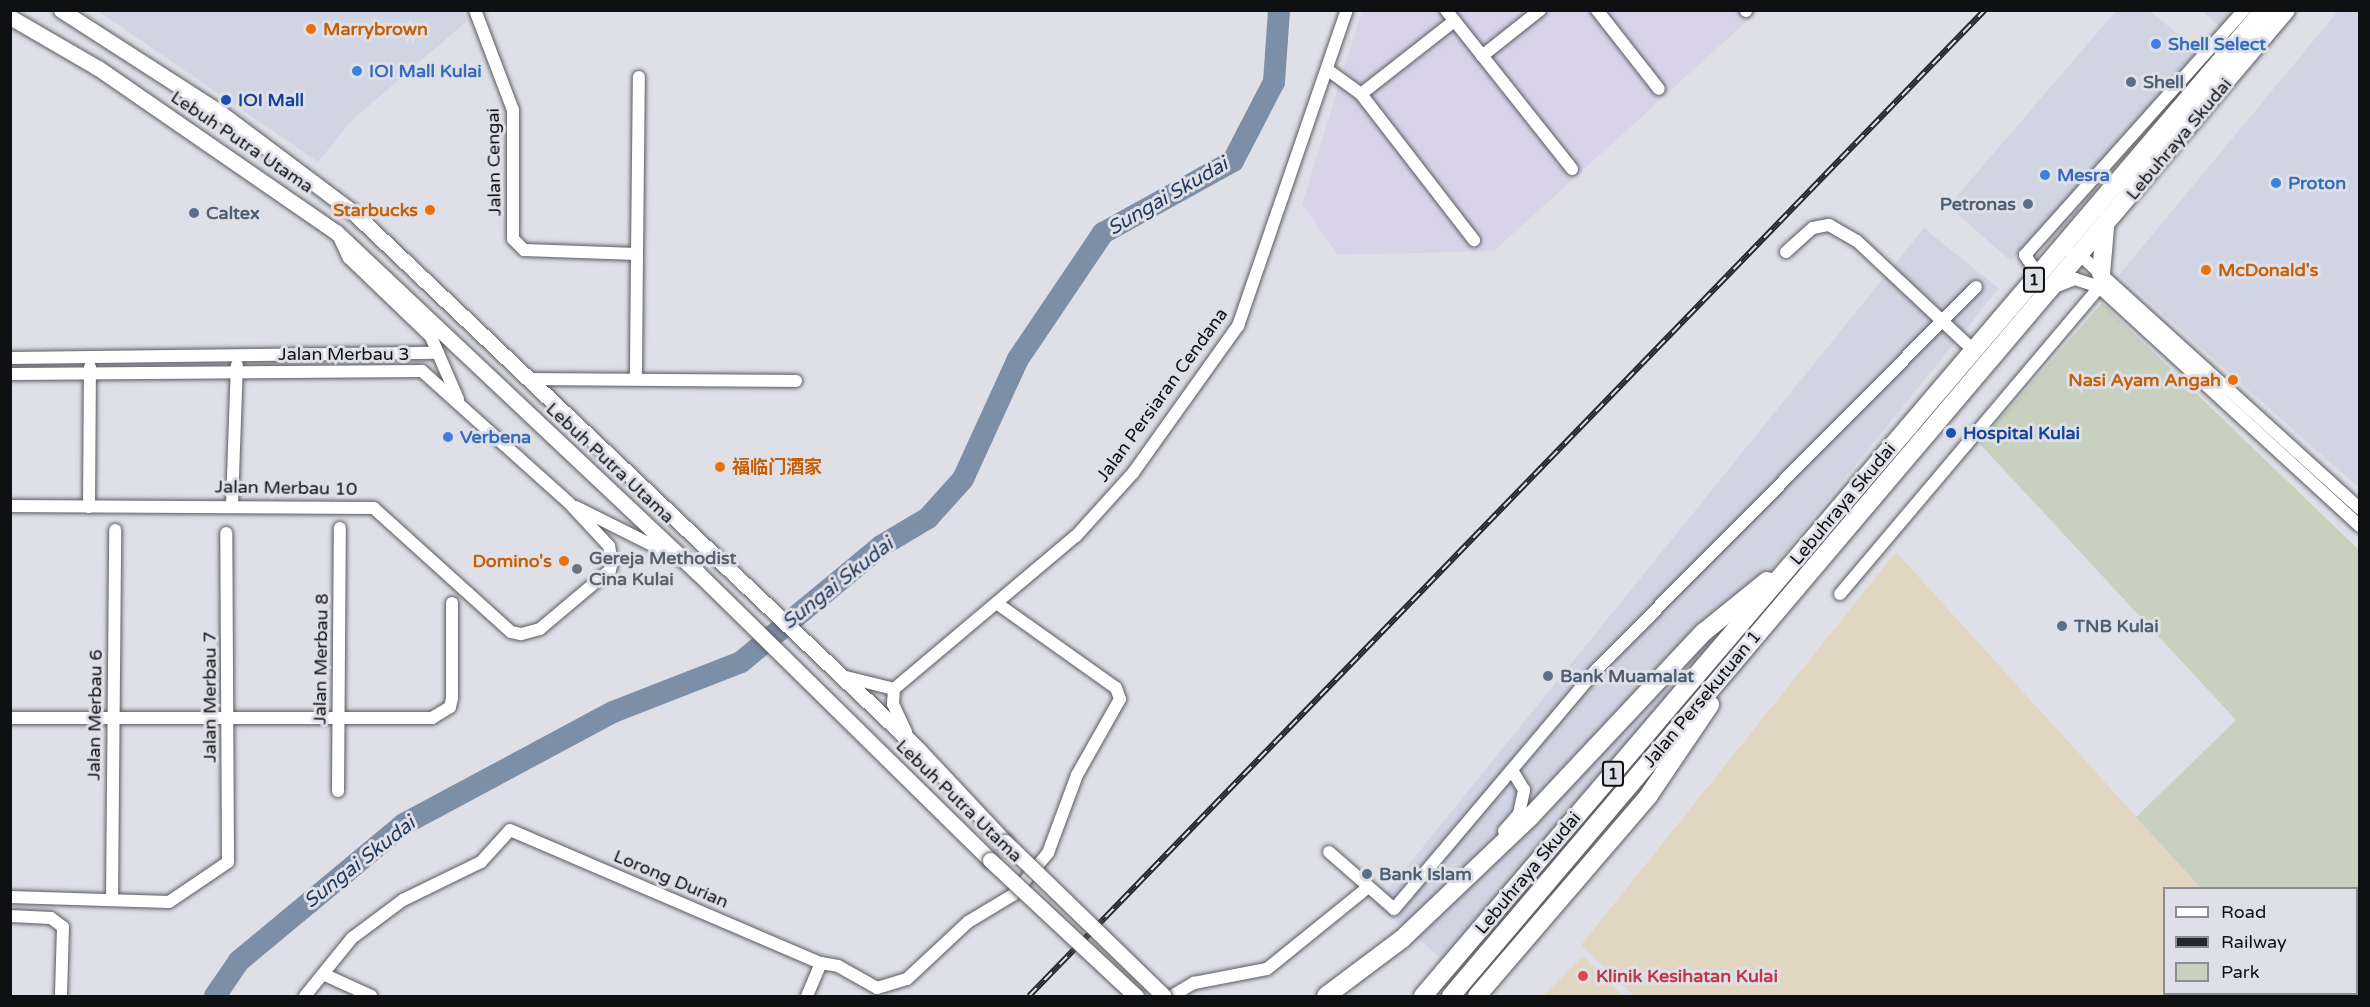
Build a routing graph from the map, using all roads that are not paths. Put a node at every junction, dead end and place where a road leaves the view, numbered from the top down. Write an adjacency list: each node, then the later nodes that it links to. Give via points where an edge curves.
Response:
1 (61, 10): 38 (main road, Lebuh Putra Utama, via 291,162 354,213)
2 (475, 10): 22 (street, Jalan Cengai, via 513,111 513,239 517,246)
3 (1347, 10): 13 (street, Jalan Persiaran Cendana)
4 (1446, 10): 11 (street)
5 (1540, 10): 12 (street)
6 (1597, 10): 15 (street)
7 (2244, 10): 24 (street, via 2025,255)
8 (2264, 10): 24 (highway, Lebuhraya Skudai / 1)
9 (2286, 10): 18 (highway, Lebuhraya Skudai / 1)
10 (10, 17): 19 (main road, Lebuh Putra Utama, via 98,68)
11 (1454, 21): 12 (street); 16 (street)
12 (1482, 56): 17 (street)
13 (1328, 70): 16 (street); 56 (street, Jalan Persiaran Cendana, via 1238,326 1133,473 1076,536)
14 (639, 77): 22 (street)
15 (1659, 89)
16 (1361, 94): 20 (street)
17 (1572, 169)
18 (2107, 223): 23 (highway, Lebuhraya Skudai / 1); 25 (highway, via 2100,248)
19 (336, 232): 31 (street, via 349,258 431,337); 52 (main road, Lebuh Putra Utama)
20 (1474, 240)
21 (1786, 252): 29 (street, via 1813,228 1829,225 1857,241)
22 (637, 254): 39 (street)
23 (2080, 255): 25 (street); 27 (highway, Lebuhraya Skudai / 1); 28 (street, via 2062,257)
24 (2038, 275): 28 (highway, Lebuhraya Skudai / 1)
25 (2100, 281): 27 (street, via 2075,279); 46 (street); 47 (street); 53 (street)
26 (1976, 287): 29 (street)
27 (2049, 291): 57 (highway, Lebuhraya Skudai / 1)
28 (2020, 296): 30 (highway, Lebuhraya Skudai / 1)
29 (1942, 321): 30 (street); 65 (street, via 1597,669)
30 (1974, 351): 51 (highway, Lebuhraya Skudai / 1)
31 (438, 353): 32 (street); 41 (street)
32 (237, 355): 33 (street); 35 (street)
33 (90, 356): 34 (street); 36 (street)
34 (10, 358)
35 (237, 372): 36 (street, Jalan Merbau 3); 41 (street, Jalan Merbau 3, via 422,371); 43 (street)
36 (90, 373): 37 (street, Jalan Merbau 3); 45 (street)
37 (10, 374)
38 (531, 379): 39 (street); 58 (main road, Lebuh Putra Utama)
39 (636, 379): 40 (street)
40 (796, 381)
41 (458, 400): 42 (street, Jalan Merbau 3)
42 (569, 503): 52 (street); 54 (street, Jalan Merbau 3, via 609,546 612,562)
43 (232, 505): 45 (street, Jalan Merbau 10); 54 (street, Jalan Merbau 10, via 375,508 511,632 540,629)
44 (10, 506): 45 (street, Jalan Merbau 10)
45 (89, 507)
46 (2360, 509)
47 (2360, 526)
48 (340, 528): 61 (street, Jalan Merbau 8)
49 (115, 530): 62 (street, Jalan Merbau 6)
50 (226, 533): 60 (street, Jalan Merbau 7)
51 (1803, 550): 71 (highway, via 1704,633 1530,817); 83 (highway, Lebuhraya Skudai / 1)
52 (685, 561): 79 (main road, Lebuh Putra Utama, bridge, via 990,860)
53 (1840, 594)
54 (575, 601)
55 (452, 603): 61 (street, via 450,707 432,718)
56 (999, 605): 59 (street, Jalan Persiaran Cendana); 73 (street, Lorong Durian, via 1116,688 1119,699 1077,775 1048,853 1014,895 968,922 907,979 877,988 854,973)
57 (1767, 622): 84 (highway, Jalan Persekutuan 1 / 1); 85 (highway, via 1649,795)
58 (832, 669): 59 (street, via 858,684); 64 (main road, Lebuh Putra Utama)
59 (894, 689): 64 (street, via 897,718)
60 (228, 714): 61 (street); 62 (street); 70 (street, Jalan Merbau 7, via 228,862 174,900)
61 (338, 714): 66 (street, Jalan Merbau 8)
62 (114, 716): 63 (street); 70 (street, Jalan Merbau 6)
63 (10, 718)
64 (918, 749): 80 (main road, Lebuh Putra Utama, bridge, via 1005,842)
65 (1512, 770): 68 (street, via 1394,909); 71 (street, via 1524,790 1519,814)
66 (338, 791)
67 (1329, 852): 68 (street)
68 (1367, 888): 81 (street, via 1267,969 1194,983)
69 (10, 897): 70 (street)
70 (112, 900)
71 (1440, 901): 82 (highway, via 1402,939)
72 (10, 916): 75 (street, via 56,920 64,932)
73 (821, 963): 74 (street, Lorong Durian, via 516,831 506,832 481,862 403,900 352,938); 78 (street)
74 (323, 974): 76 (street); 77 (street)
75 (61, 996)
76 (305, 996)
77 (371, 996)
78 (807, 996)
79 (1136, 996)
80 (1164, 996)
81 (1172, 996)
82 (1326, 996)
83 (1423, 996)
84 (1451, 996)
85 (1477, 996)

